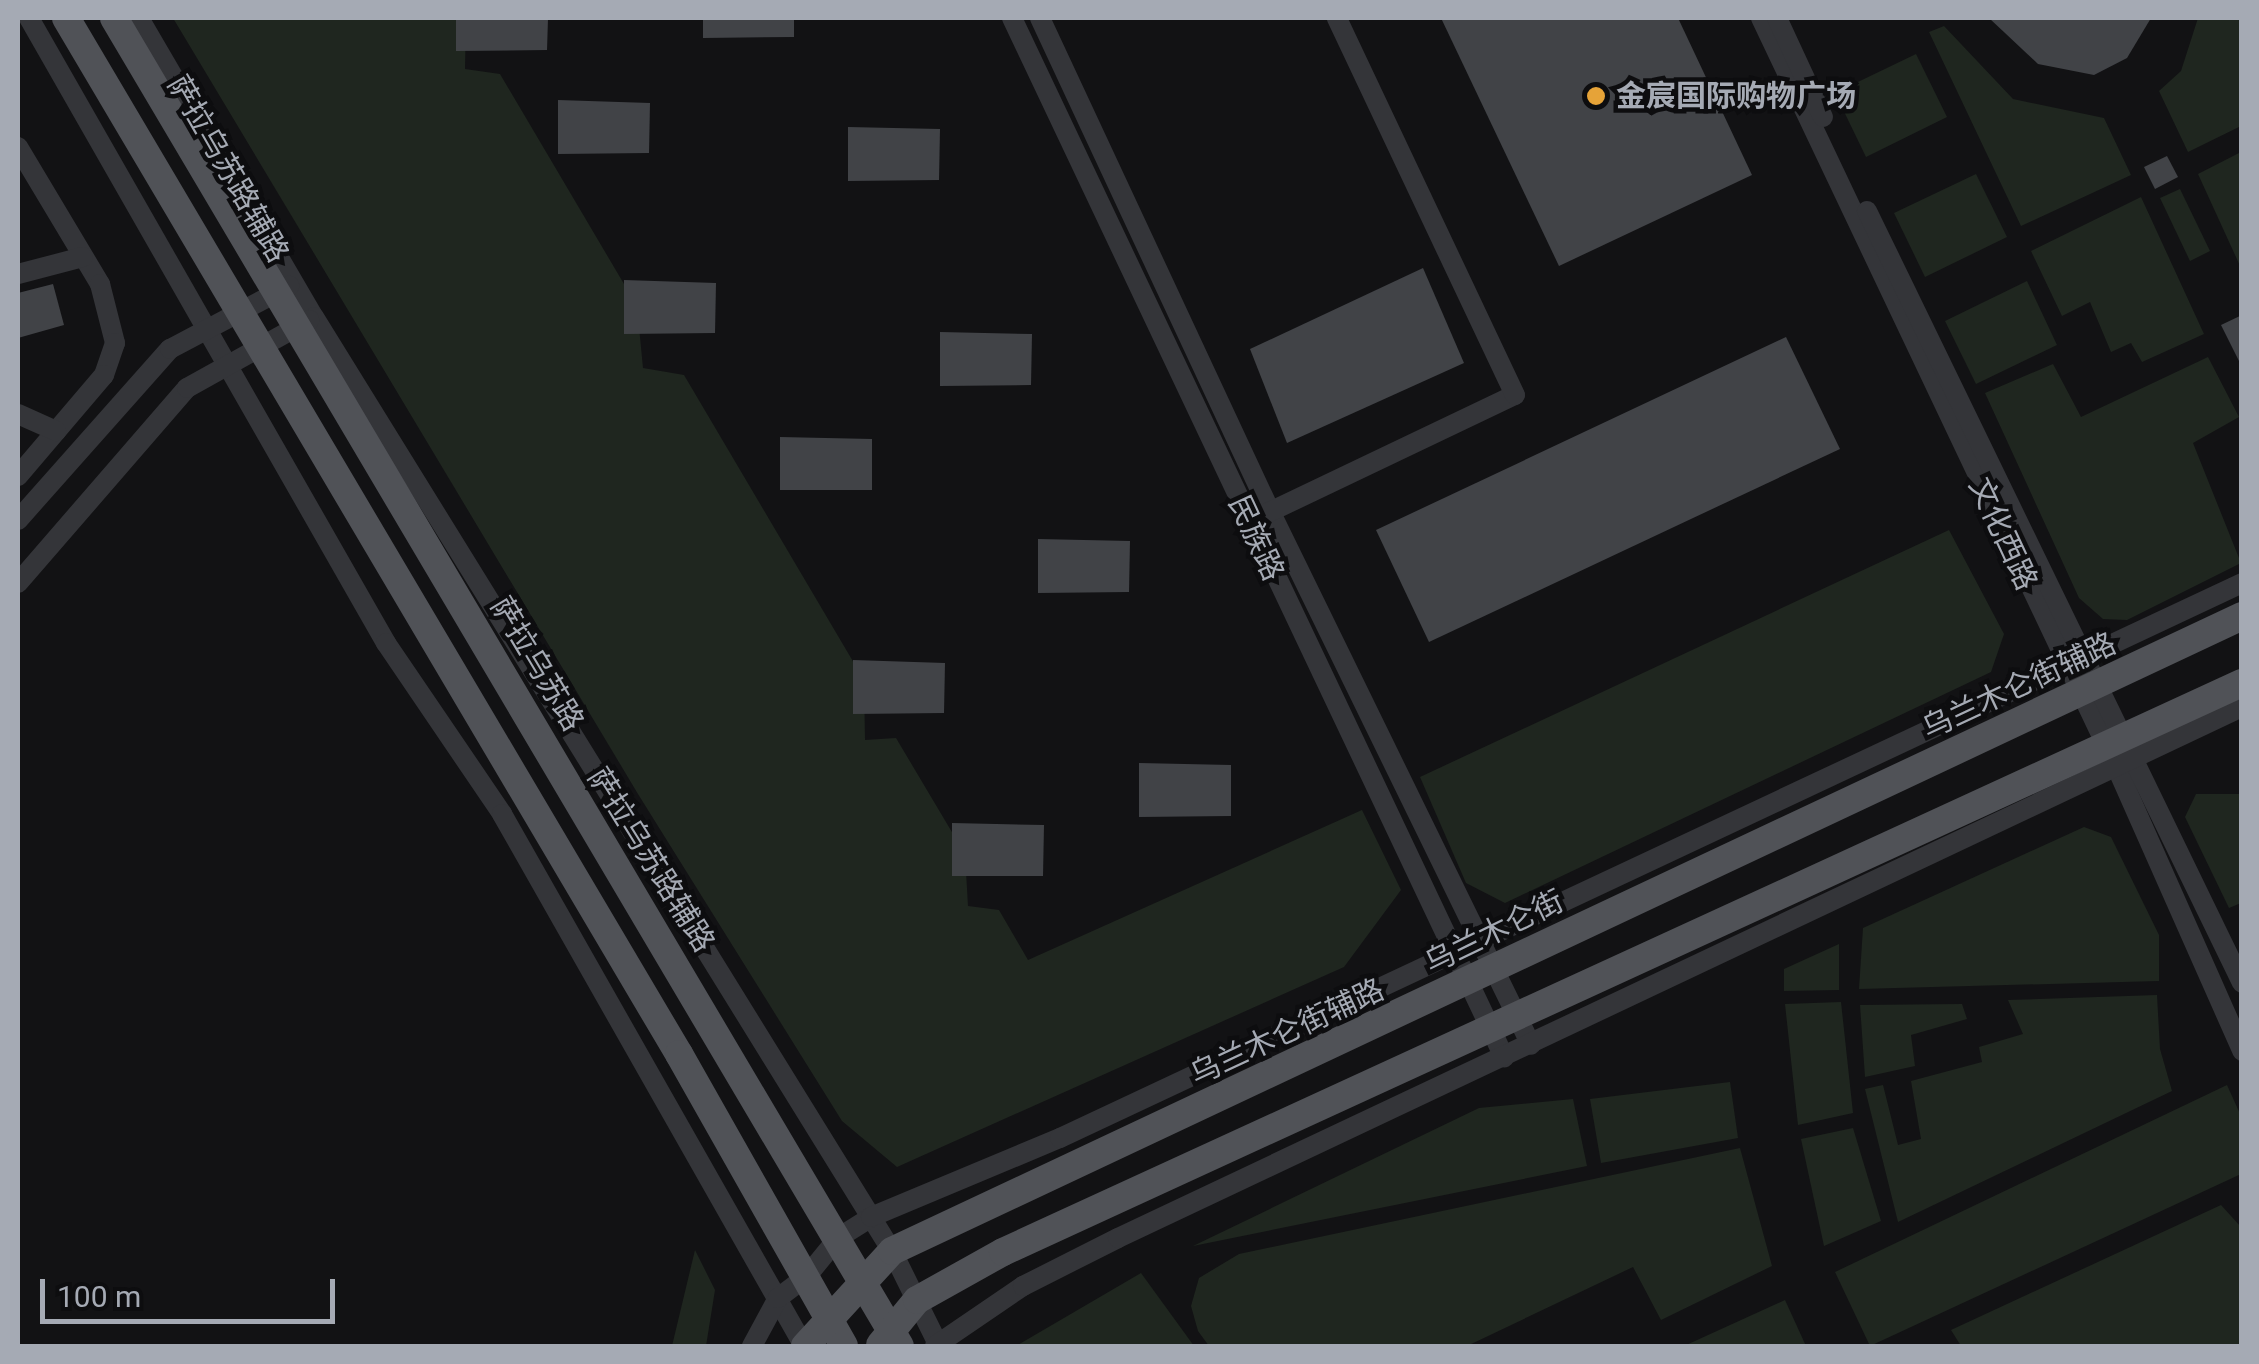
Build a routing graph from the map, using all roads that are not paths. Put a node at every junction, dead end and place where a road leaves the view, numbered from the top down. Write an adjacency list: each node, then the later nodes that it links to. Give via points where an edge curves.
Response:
1 (29, 18): 16 (street)
2 (66, 18): 14 (main road)
3 (114, 18): 13 (main road, 萨拉乌苏路)
4 (138, 18): 13 (street, 萨拉乌苏路辅路)
5 (1012, 18): 24 (street, 民族路)
6 (1040, 18): 22 (street, 民族路)
7 (1337, 18): 22 (street, via 1515,395)
8 (1761, 18): 28 (street, 文化西路)
9 (1778, 18): 28 (street, 文化西路)
10 (18, 147): 11 (street)
11 (83, 256): 12 (street); 20 (street, via 109,309 114,342 104,375)
12 (18, 274)
13 (286, 288): 14 (street); 15 (main road, 萨拉乌苏路)
14 (236, 312): 16 (street); 17 (main road)
15 (306, 322): 17 (street); 40 (street, 萨拉乌苏路辅路); 41 (main road, 萨拉乌苏路)
16 (211, 329): 18 (street); 23 (street, via 153,365)
17 (258, 349): 18 (street); 43 (main road)
18 (232, 364): 25 (street, via 187,388); 45 (street, via 386,643 502,814)
19 (18, 414): 20 (street)
20 (56, 430): 21 (street)
21 (18, 476)
22 (1270, 511): 24 (street); 32 (street, 民族路)
23 (18, 520)
24 (1249, 524): 33 (street, 民族路)
25 (18, 583)
26 (2242, 583): 28 (street, 乌兰木仑街辅路)
27 (2242, 616): 28 (main road, 乌兰木仑街)
28 (2082, 673): 31 (street, 文化西路); 32 (street, 乌兰木仑街辅路); 34 (main road, 乌兰木仑街)
29 (2242, 682): 31 (main road)
30 (2242, 707): 31 (street)
31 (2121, 752): 35 (street, 文化西路); 36 (main road); 37 (street); 38 (street, 文化西路)
32 (1480, 942): 33 (street, 乌兰木仑街辅路); 34 (street, 民族路)
33 (1455, 954): 34 (street, 民族路); 40 (street, 乌兰木仑街辅路, via 1060,1138)
34 (1480, 975): 36 (street, 民族路); 42 (main road, 乌兰木仑街)
35 (2242, 983)
36 (1502, 1024): 37 (street, 民族路); 39 (street, 民族路); 46 (main road, via 1003,1252)
37 (1531, 1044): 39 (street)
38 (2242, 1051)
39 (1504, 1057): 52 (street, via 1023,1286)
40 (871, 1217): 41 (street, 乌兰木仑街辅路); 42 (street, 萨拉乌苏路辅路)
41 (838, 1238): 43 (street, 乌兰木仑街辅路); 44 (main road, 萨拉乌苏路)
42 (892, 1250): 44 (main road, 乌兰木仑街); 46 (street, 萨拉乌苏路辅路)
43 (808, 1276): 45 (street, 乌兰木仑街辅路); 47 (main road)
44 (859, 1286): 47 (main road, 乌兰木仑街); 48 (main road, 萨拉乌苏路)
45 (778, 1298): 49 (street, 乌兰木仑街辅路); 50 (street)
46 (918, 1300): 48 (main road); 52 (street, 萨拉乌苏路辅路)
47 (829, 1316): 50 (main road, 乌兰木仑街); 51 (main road)
48 (890, 1341)
49 (752, 1346)
50 (804, 1346)
51 (844, 1346)
52 (937, 1346)

